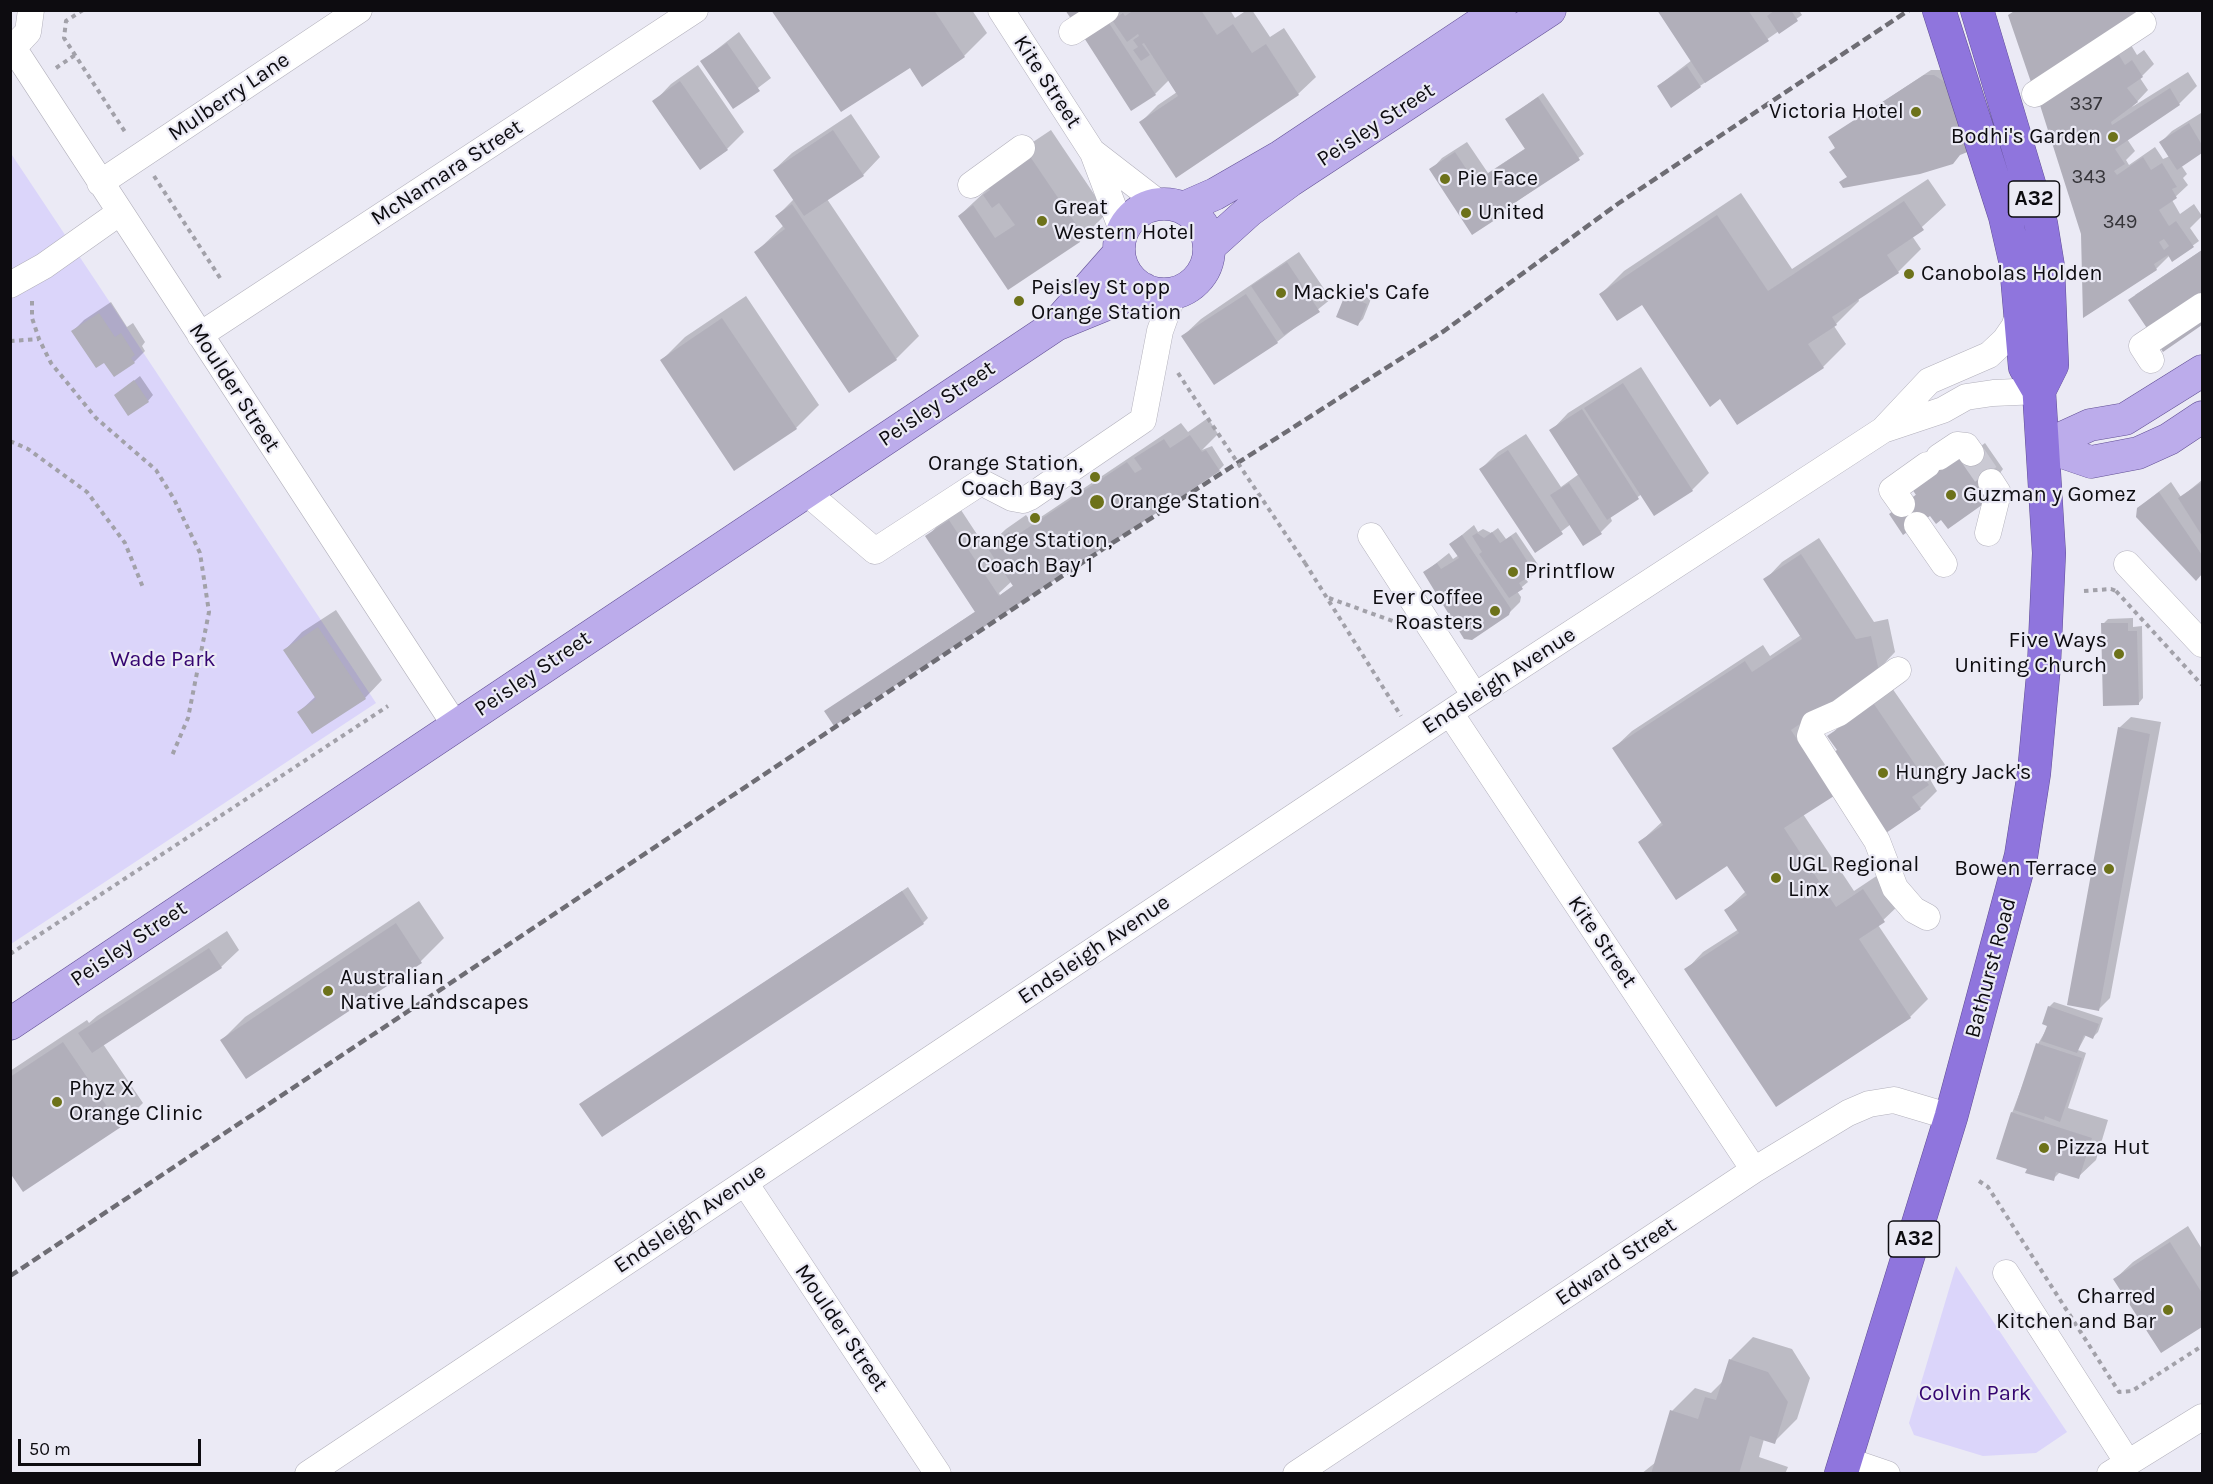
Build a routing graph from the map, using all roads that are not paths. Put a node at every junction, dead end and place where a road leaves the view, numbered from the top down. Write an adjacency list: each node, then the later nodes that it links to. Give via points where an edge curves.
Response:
1 (31, 10): 12 (street, via 28,32)
2 (358, 10): 16 (street, Mulberry Lane)
3 (695, 10): 27 (street, McNamara Street)
4 (1001, 10): 15 (street, Kite Street)
5 (1106, 10): 11 (street)
6 (1500, 10): 18 (main road, Peisley Street, via 1281,156 1225,189)
7 (1550, 10): 21 (main road, Peisley Street, via 1290,181)
8 (1938, 10): 25 (highway, A32, via 2005,216 2016,264)
9 (1977, 10): 30 (highway, A32, via 2041,224 2048,267 2052,365)
10 (2143, 23): 13 (street)
11 (1072, 32)
12 (12, 50): 16 (street, Moulder Street)
13 (2035, 94)
14 (1022, 148): 17 (street)
15 (1093, 153): 18 (street, Kite Street); 20 (street, Kite Street)
16 (100, 183): 19 (street, Moulder Street)
17 (971, 185)
18 (1172, 206): 20 (main road, via 1138,212); 21 (main road, via 1202,224)
19 (119, 213): 22 (street); 27 (street, Moulder Street)
20 (1121, 241): 23 (main road, via 1123,267 1132,280); 26 (main road, Peisley Street)
21 (1209, 247): 23 (main road, via 1206,263 1188,286)
22 (10, 285)
23 (1159, 291): 26 (main road, Peisley Street); 36 (street, via 1160,331 1143,420 1023,500 981,482 875,550)
24 (2202, 306): 28 (street, via 2142,346)
25 (2019, 313): 30 (highway, A32, via 2025,367); 32 (street, Endsleigh Avenue, via 2005,340 1989,355 1929,381)
26 (1056, 325): 36 (main road, Peisley Street)
27 (200, 335): 47 (street, Moulder Street)
28 (2151, 360)
29 (2202, 371): 33 (main road, via 2125,419 2090,425)
30 (2039, 391): 32 (street, Endsleigh Avenue, via 1966,398); 33 (highway, A32)
31 (2202, 417): 33 (main road, via 2138,453 2091,462)
32 (1883, 430): 45 (street, Endsleigh Avenue)
33 (2044, 446): 50 (highway, Bathurst Road / A32, via 2049,553 2044,665 2029,816)
34 (1971, 453): 37 (street, via 1966,446 1957,445 1892,490)
35 (1991, 482): 39 (street, via 1998,493)
36 (806, 492): 47 (main road, Peisley Street)
37 (1902, 504)
38 (1917, 525): 41 (street)
39 (1988, 533)
40 (1371, 536): 45 (street)
41 (1944, 564)
42 (2127, 564): 43 (street)
43 (2202, 644)
44 (1898, 670): 48 (street, via 1839,713 1815,724 1810,736 1877,841 1890,880 1914,910)
45 (1475, 696): 46 (street, Endsleigh Avenue)
46 (1450, 713): 51 (street, Kite Street); 52 (street, Endsleigh Avenue)
47 (455, 725): 49 (main road, Peisley Street)
48 (1927, 917)
49 (10, 1024)
50 (1951, 1117): 51 (street, Edward Street, via 1894,1100 1869,1104); 55 (highway, Bathurst Road / A32)
51 (1754, 1170): 59 (street, Edward Street)
52 (745, 1183): 57 (street, Endsleigh Avenue); 58 (street, Moulder Street)
53 (2006, 1274): 56 (street)
54 (2202, 1417): 56 (street)
55 (1844, 1467): 60 (street)
56 (2119, 1468)
57 (308, 1473)
58 (938, 1473)
59 (1296, 1473)
60 (1887, 1473)

